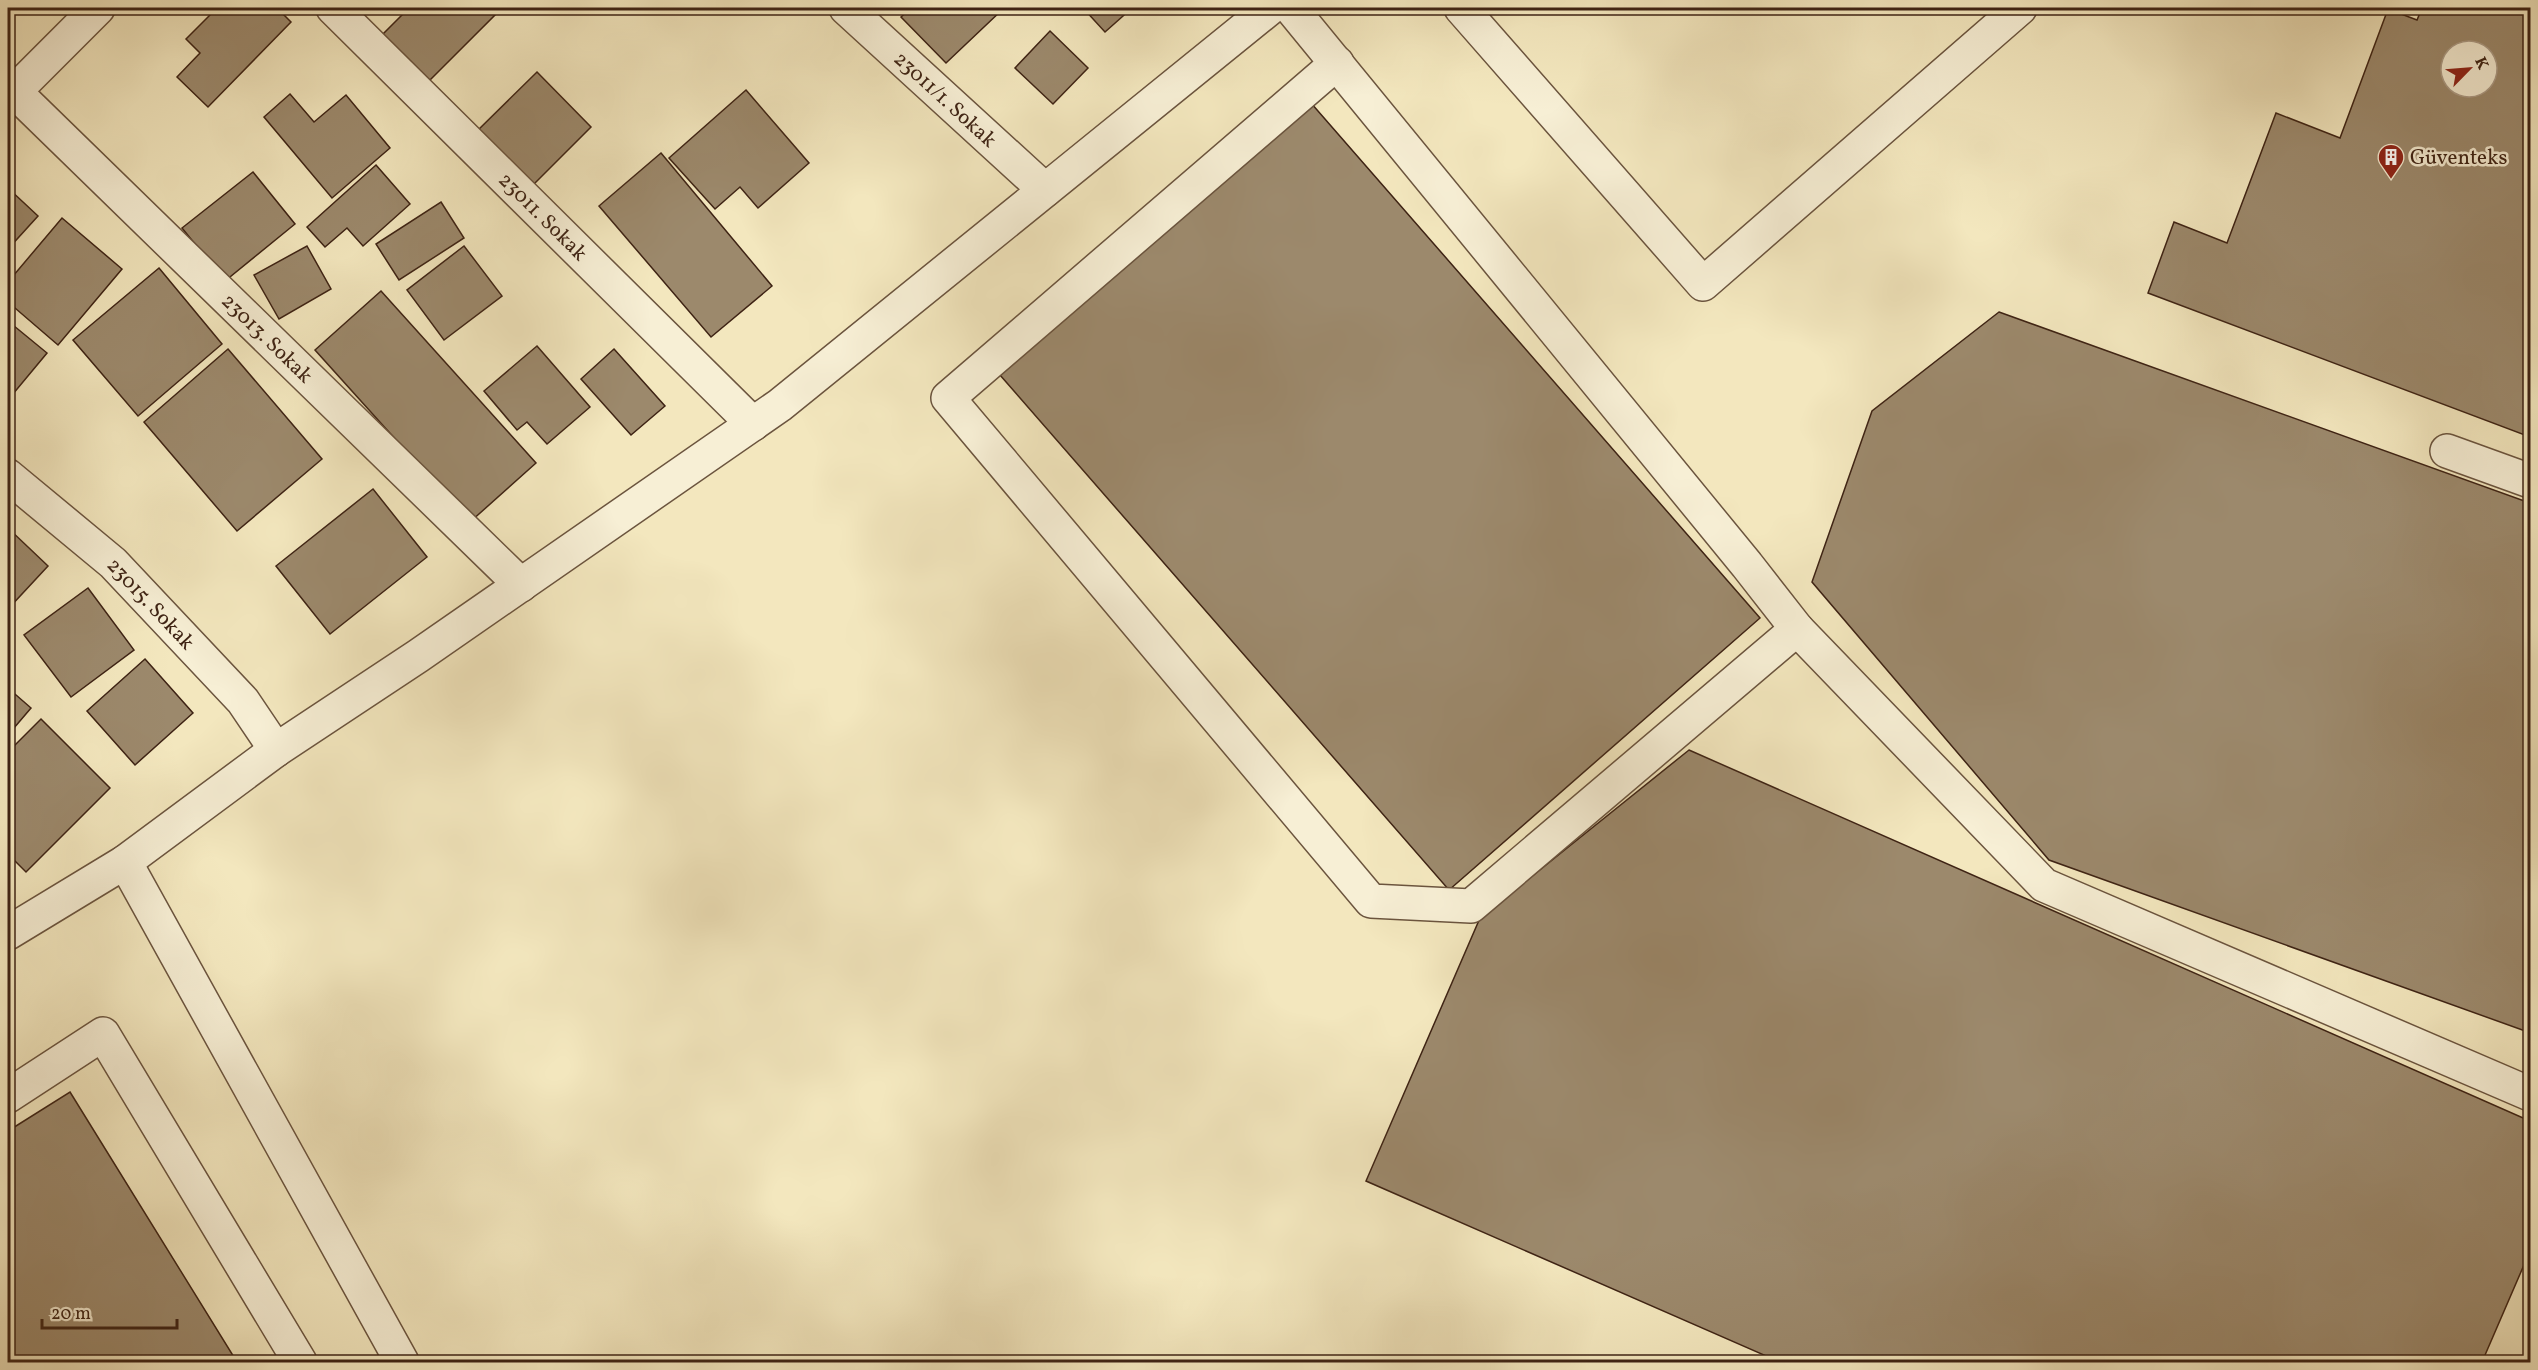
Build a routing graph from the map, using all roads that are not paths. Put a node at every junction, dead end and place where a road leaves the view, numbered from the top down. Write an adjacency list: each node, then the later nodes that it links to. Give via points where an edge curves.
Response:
1 (98, 8): 9 (street)
2 (333, 8): 11 (street, 23011. Sokak)
3 (846, 8): 10 (street, 23011/1. Sokak)
4 (1270, 8): 10 (street)
5 (1291, 8): 8 (street)
6 (1461, 8): 7 (street, via 1703,284)
7 (2020, 8)
8 (1337, 63): 16 (street); 16 (street, via 948,398 1371,901 1471,906)
9 (11, 94): 15 (street, 23013. Sokak)
10 (1045, 190): 11 (street)
11 (753, 424): 15 (street)
12 (2447, 451): 14 (street)
13 (8, 476): 17 (street, 23015. Sokak, via 113,563 243,701)
14 (2530, 481)
15 (521, 585): 17 (street)
16 (1797, 629): 20 (street, via 2044,885)
17 (276, 750): 18 (street)
18 (125, 862): 19 (street); 23 (street)
19 (8, 933)
20 (2530, 1094)
21 (8, 1096): 22 (street, via 103,1034)
22 (300, 1362)
23 (402, 1362)

